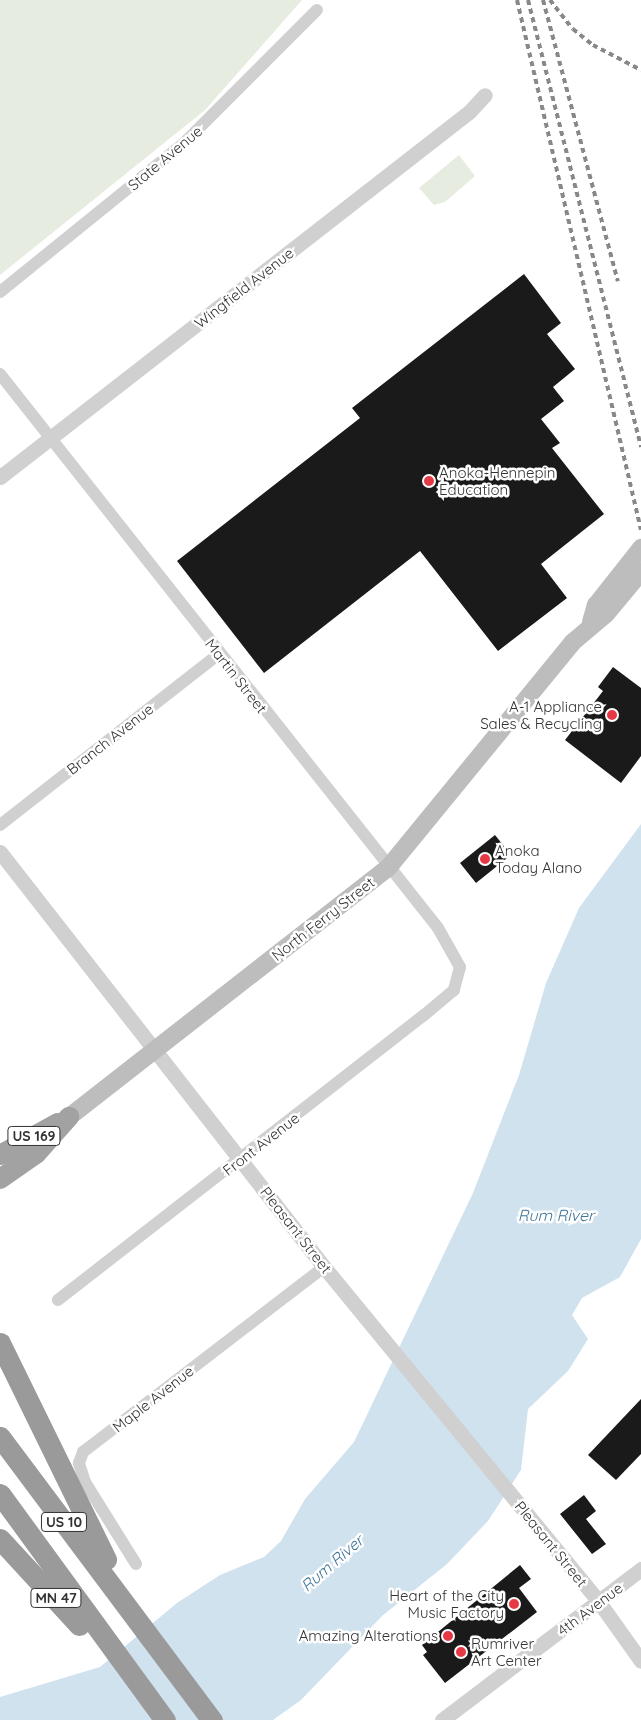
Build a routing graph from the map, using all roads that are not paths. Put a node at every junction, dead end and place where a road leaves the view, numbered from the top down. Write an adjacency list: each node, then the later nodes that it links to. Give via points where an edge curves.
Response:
1 (317, 10): 3 (street, State Avenue, via 184,143)
2 (485, 95): 5 (street, Wingfield Avenue, via 469,112)
3 (0, 292)
4 (0, 374): 5 (street, Martin Street)
5 (49, 439): 6 (street, Wingfield Avenue); 10 (street, Martin Street)
6 (0, 477)
7 (641, 548): 9 (main road, North Ferry Street, via 596,605)
8 (641, 572): 9 (main road, North Ferry Street, via 606,614)
9 (591, 622): 13 (main road, North Ferry Street)
10 (219, 654): 11 (street, Branch Avenue); 13 (street, Martin Street)
11 (0, 825)
12 (0, 852): 15 (street, Pleasant Street)
13 (388, 868): 14 (street, Martin Street, via 453,950 460,967); 15 (main road, North Ferry Street)
14 (459, 982): 18 (street, Front Avenue, via 424,1015)
15 (157, 1050): 16 (main road, North Ferry Street); 18 (street, Pleasant Street)
16 (69, 1117): 17 (highway, North Ferry Street / US 169); 19 (highway, US 169, via 36,1154)
17 (0, 1155)
18 (241, 1160): 20 (street, Pleasant Street); 21 (street, Front Avenue)
19 (0, 1179)
20 (324, 1267): 26 (street, Maple Avenue, via 83,1452 79,1463 85,1482); 28 (street, Pleasant Street)
21 (58, 1300)
22 (0, 1343): 29 (highway)
23 (0, 1437): 29 (highway, US 10)
24 (0, 1494): 30 (highway, US 10)
25 (0, 1539): 30 (highway, MN 47, via 100,1648)
26 (136, 1564)
27 (641, 1569): 28 (street, 4th Avenue)
28 (599, 1602): 31 (street, Pleasant Street); 34 (street, 4th Avenue)
29 (129, 1606): 33 (highway, US 10)
30 (114, 1652): 32 (highway, US 10)
31 (641, 1661)
32 (165, 1720)
33 (212, 1720)
34 (442, 1720)

